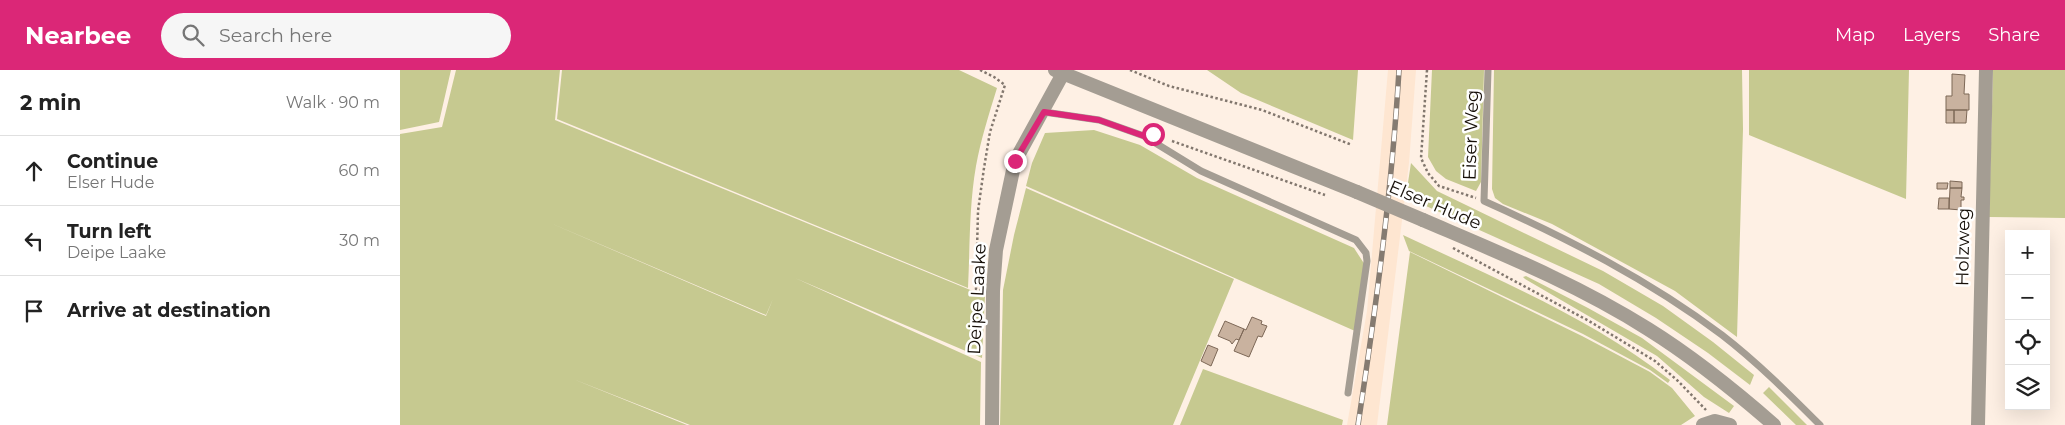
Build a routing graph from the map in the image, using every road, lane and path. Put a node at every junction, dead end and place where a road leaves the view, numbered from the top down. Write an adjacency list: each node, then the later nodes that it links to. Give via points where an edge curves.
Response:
1 (980, 70): 13 (path, via 1005,85 990,132 978,211 976,289)
2 (1130, 70): 9 (path, via 1169,86 1262,110)
3 (1427, 70): 11 (path, via 1420,158 1439,186)
4 (1488, 70): 11 (lane, Eiser Weg)
5 (1986, 70): 20 (street, Holzweg)
6 (1061, 71): 7 (street, Deipe Laake); 18 (street, Elser Hude, bridge, via 1357,192 1559,280 1648,328 1702,365)
7 (1044, 112): 13 (street, Deipe Laake, via 1015,161 996,250); 14 (lane, via 1099,120 1144,136 1201,171 1356,240 1368,261)
8 (1172, 140): 10 (path)
9 (1352, 145)
10 (1329, 196)
11 (1484, 201): 19 (lane, via 1613,264 1696,317 1746,355)
12 (1446, 244): 15 (path, via 1590,321 1655,361 1678,381)
13 (993, 291): 16 (street, Deipe Laake)
14 (1348, 393)
15 (1709, 423): 17 (street)
16 (992, 425)
17 (1730, 425)
18 (1774, 425)
19 (1820, 425)
20 (1978, 425)

